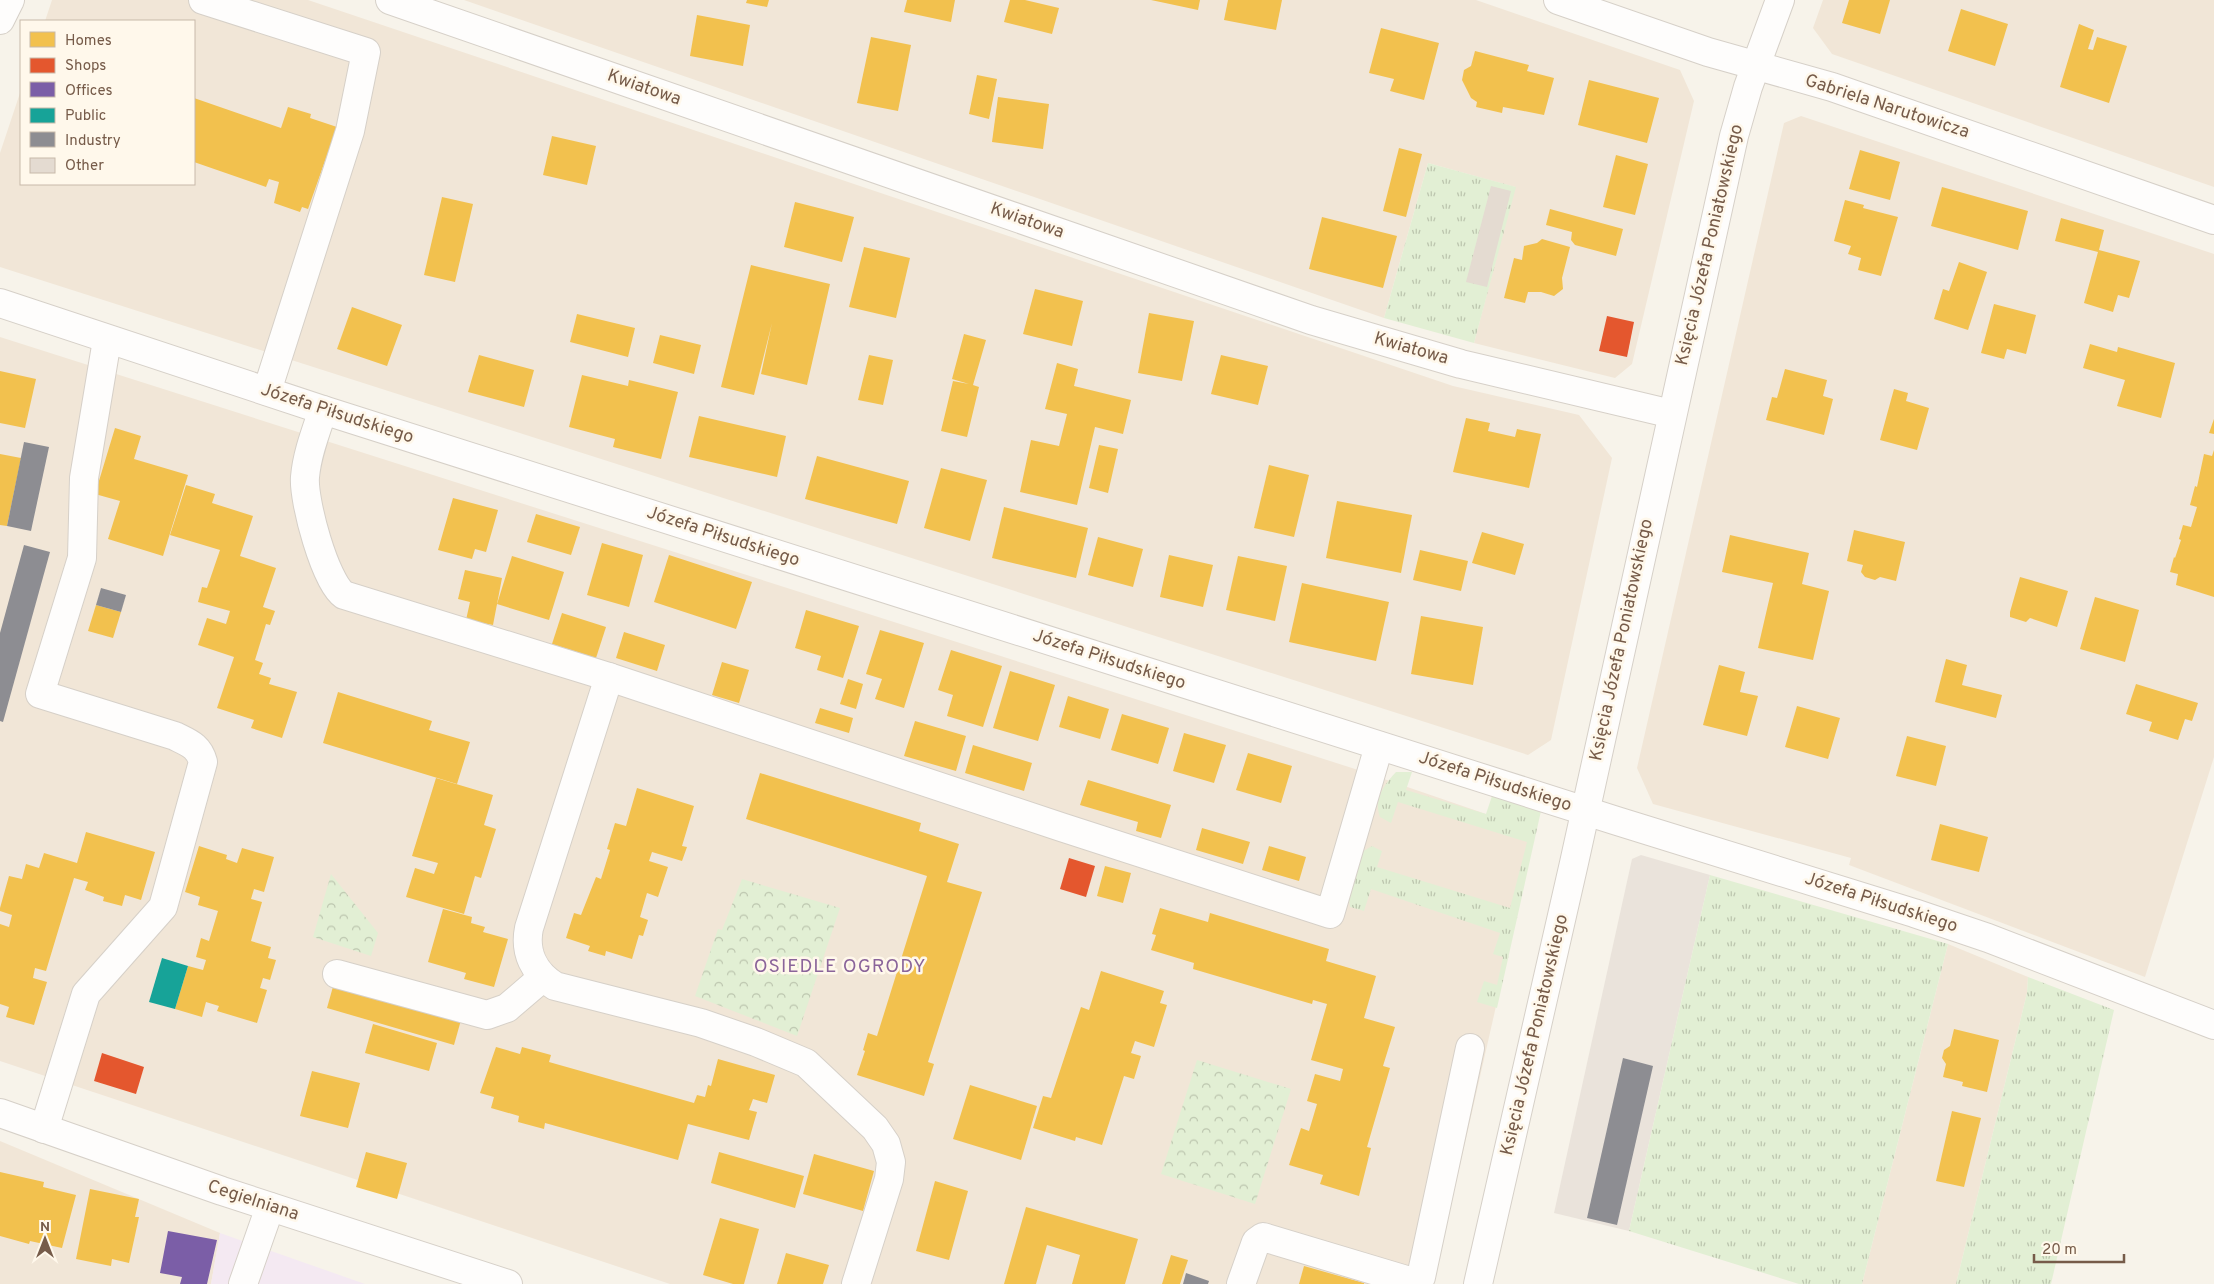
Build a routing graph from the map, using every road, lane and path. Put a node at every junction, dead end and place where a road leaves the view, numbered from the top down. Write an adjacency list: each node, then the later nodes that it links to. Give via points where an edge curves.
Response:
1 (10, 0): 6 (street)
2 (203, 0): 11 (street, via 366,52 350,131)
3 (390, 0): 13 (street, Kwiatowa, via 1311,320 1460,364)
4 (1558, 0): 7 (street, Gabriela Narutowicza)
5 (1780, 0): 7 (street, Księcia Józefa Poniatowskiego)
6 (0, 20)
7 (1755, 66): 8 (street, Gabriela Narutowicza, via 1832,87); 13 (street, Księcia Józefa Poniatowskiego, via 1734,136)
8 (2214, 220)
9 (0, 303): 10 (street, Józefa Piłsudskiego)
10 (107, 340): 11 (street, Józefa Piłsudskiego); 22 (street, via 84,478 82,558 40,694 176,736 196,747 203,762 163,907 86,994)
11 (267, 391): 12 (street, Józefa Piłsudskiego)
12 (322, 410): 14 (street, via 305,479 319,551 338,590); 15 (street, Józefa Piłsudskiego)
13 (1672, 414): 16 (street, Księcia Józefa Poniatowskiego)
14 (609, 677): 15 (street, via 1330,914); 18 (street, via 529,928 530,956)
15 (1379, 746): 16 (street, Józefa Piłsudskiego)
16 (1585, 811): 19 (street, Józefa Piłsudskiego, via 1988,938); 28 (street, Księcia Józefa Poniatowskiego)
17 (337, 974): 18 (street, via 486,1015 507,1008)
18 (542, 978): 26 (street, via 555,986 701,1023 806,1063 875,1128 886,1144 891,1162 890,1180)
19 (2214, 1025)
20 (1470, 1048): 27 (street, via 1421,1277 1413,1282 1263,1237 1256,1242)
21 (0, 1113): 22 (street, Cegielniana)
22 (44, 1129): 23 (street, Cegielniana)
23 (270, 1206): 24 (street); 25 (street, Cegielniana)
24 (243, 1284)
25 (508, 1284)
26 (856, 1284)
27 (1241, 1284)
28 (1478, 1284)

